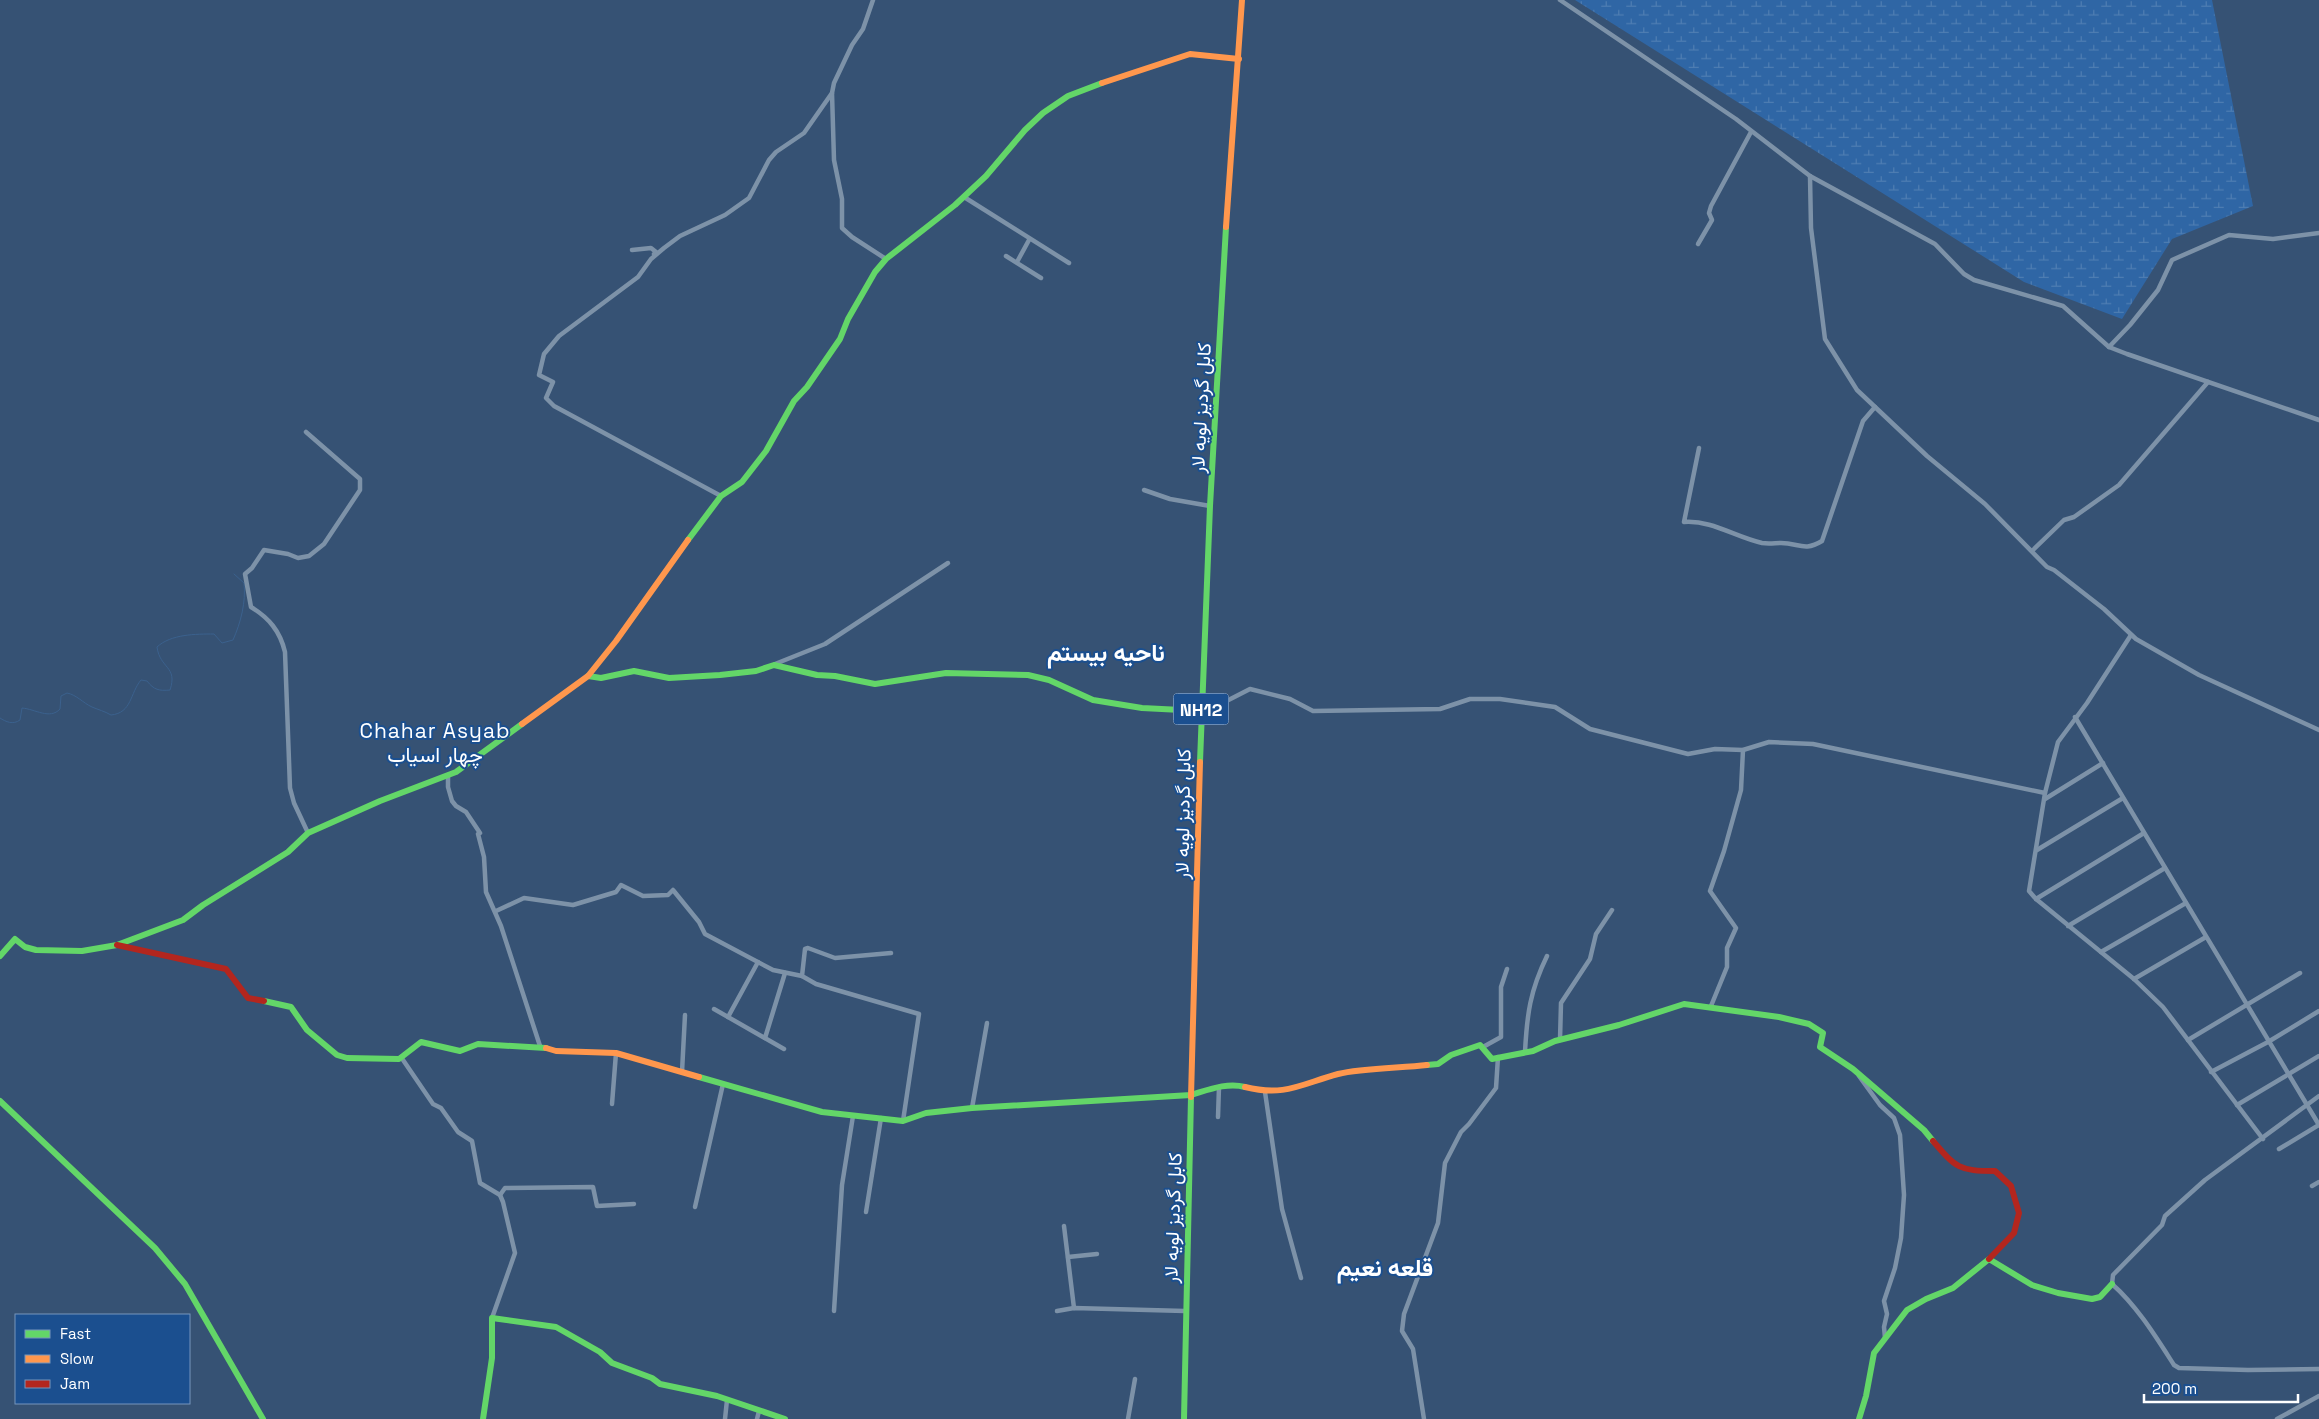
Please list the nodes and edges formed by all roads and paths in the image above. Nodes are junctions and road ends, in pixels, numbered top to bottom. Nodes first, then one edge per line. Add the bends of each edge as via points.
1 (873, 0) edge
2 (1242, 0) edge
3 (1560, 0) edge
4 (1239, 59) junction
5 (832, 93) junction
6 (1750, 132) junction
7 (1810, 176) junction
8 (964, 197) junction
9 (2319, 233) edge
10 (1029, 240) junction
11 (1698, 244) dead end
12 (632, 250) dead end
13 (1006, 256) dead end
14 (886, 258) junction
15 (651, 259) junction
16 (1018, 262) junction
17 (1069, 263) dead end
18 (1041, 278) dead end
19 (2109, 347) junction
20 (2208, 382) junction
21 (1875, 407) junction
22 (2319, 420) edge
23 (306, 432) dead end
24 (1699, 448) dead end
25 (1144, 490) dead end
26 (721, 496) junction
27 (1210, 506) junction
28 (2032, 551) junction
29 (948, 563) dead end
30 (2130, 635) junction
31 (774, 665) junction
32 (588, 676) junction
33 (1201, 711) junction
34 (2075, 717) junction
35 (2319, 730) edge
36 (1743, 750) junction
37 (2103, 764) junction
38 (448, 775) junction
39 (2046, 793) junction
40 (2123, 798) junction
41 (2045, 799) junction
42 (2144, 833) junction
43 (308, 834) junction
44 (2037, 850) junction
45 (2165, 868) junction
46 (2036, 899) junction
47 (2186, 902) junction
48 (1612, 910) dead end
49 (496, 911) junction
50 (2068, 926) junction
51 (2206, 937) junction
52 (117, 945) junction
53 (2101, 952) junction
54 (891, 953) dead end
55 (0, 956) edge
56 (1546, 956) dead end
57 (758, 962) junction
58 (1506, 969) dead end
59 (785, 973) junction
60 (2300, 973) dead end
61 (802, 976) junction
62 (2134, 979) junction
63 (2246, 1004) junction
64 (1711, 1006) junction
65 (714, 1008) dead end
66 (2319, 1010) edge
67 (685, 1015) dead end
68 (728, 1017) junction
69 (987, 1023) dead end
70 (765, 1038) junction
71 (1560, 1040) junction
72 (2188, 1040) junction
73 (2268, 1042) junction
74 (540, 1046) junction
75 (1483, 1046) junction
76 (784, 1049) dead end
77 (1525, 1052) junction
78 (616, 1053) junction
79 (2319, 1056) edge
80 (401, 1057) junction
81 (1498, 1057) junction
82 (1853, 1069) junction
83 (682, 1072) junction
84 (2211, 1072) junction
85 (2288, 1074) junction
86 (723, 1084) junction
87 (1219, 1087) junction
88 (1265, 1092) junction
89 (1191, 1095) junction
90 (2319, 1096) edge
91 (0, 1101) edge
92 (612, 1104) dead end
93 (2237, 1105) junction
94 (2306, 1106) junction
95 (972, 1108) junction
96 (853, 1116) junction
97 (1218, 1117) dead end
98 (881, 1118) junction
99 (903, 1121) junction
100 (2319, 1125) edge
101 (2262, 1139) junction
102 (2279, 1149) dead end
103 (2319, 1182) edge
104 (2312, 1186) dead end
105 (500, 1195) junction
106 (634, 1204) dead end
107 (694, 1207) dead end
108 (866, 1212) dead end
109 (1064, 1226) dead end
110 (1097, 1254) dead end
111 (1068, 1257) junction
112 (1989, 1259) junction
113 (1301, 1278) dead end
114 (2112, 1284) junction
115 (1074, 1308) junction
116 (834, 1311) dead end
117 (1057, 1311) dead end
118 (1185, 1312) junction
119 (492, 1318) junction
120 (1885, 1339) junction
121 (2319, 1369) edge
122 (1135, 1379) dead end
123 (2319, 1396) edge
124 (727, 1400) junction
125 (759, 1411) junction
126 (263, 1419) edge
127 (483, 1419) edge
128 (725, 1419) edge
129 (757, 1419) edge
130 (785, 1419) edge
131 (1128, 1419) edge
132 (1184, 1419) edge
133 (1424, 1419) edge
134 (1858, 1419) edge
135 (2277, 1419) edge

1 - 5 street
2 - 4 main road, کابل گردیز لویه لار / NH12
3 - 6 street
4 - 8 main road via 1190,54 1068,96 1042,113
4 - 27 main road, کابل گردیز لویه لار / NH12 via 1230,158
5 - 14 street via 834,160 842,199 842,228
5 - 15 street via 804,133 769,160 749,198 725,215 680,236
6 - 7 street
6 - 11 street via 1711,206 1712,220
7 - 19 street via 1934,244 1974,280 2063,306
7 - 21 street via 1811,228 1825,339 1857,390
8 - 10 street
8 - 14 main road
9 - 19 street via 2273,239 2229,235 2172,260 2158,290
10 - 16 street
10 - 17 street
12 - 15 street via 651,248 656,252
13 - 16 street
14 - 26 main road via 875,272 840,339 794,402 766,451 742,482
15 - 26 street via 638,277 559,336 544,354 539,375 554,382 546,398 554,406
16 - 18 street
19 - 20 street
20 - 22 street
20 - 28 street via 2119,486 2074,517 2064,520
21 - 24 street via 1863,421 1822,541 1812,547 1763,543 1710,524 1684,522
21 - 28 street via 1985,504
23 - 43 street via 360,479 360,490 324,544 309,556 298,558 264,550 245,574 251,607 265,615 272,624 282,637 286,652 290,788
25 - 27 street via 1170,499
26 - 32 main road
27 - 33 main road, کابل گردیز لویه لار / NH12
28 - 30 street via 2047,567 2104,609
29 - 31 street via 825,644
30 - 34 street
30 - 35 street via 2199,676
31 - 32 main road via 756,672 720,675 669,678 634,671 601,678
31 - 33 main road via 875,684 946,673 1028,675 1100,701 1142,708
32 - 38 main road
33 - 36 street via 1250,689 1290,699 1313,711 1440,709 1470,699 1500,699 1555,707 1590,729 1688,754 1715,749
33 - 89 main road, کابل گردیز لویه لار / NH12
34 - 37 street
34 - 39 street via 2058,742
36 - 39 street via 1769,742 1813,744
36 - 64 street via 1741,790 1710,891 1736,928 1728,948 1727,967
37 - 40 street
37 - 41 street
38 - 43 main road
38 - 49 street via 452,801 466,812 480,833 486,892
39 - 41 street
40 - 42 street
40 - 44 street
41 - 44 street
42 - 45 street
42 - 46 street
43 - 52 main road via 288,852 183,920
44 - 46 street via 2029,886
45 - 47 street
45 - 50 street
46 - 50 street
47 - 51 street
47 - 53 street
48 - 71 street via 1596,934 1590,959 1561,1003
49 - 57 street via 524,898 573,905 616,892 621,884 643,896 668,895 673,890 705,934
49 - 74 street
50 - 53 street
51 - 62 street
51 - 63 street
52 - 55 main road via 82,951 36,950 14,939
52 - 80 main road via 226,969 248,998 291,1007 307,1030 337,1055 366,1059
53 - 62 street
54 - 61 street via 835,958 808,948 805,949
56 - 77 street via 1534,983
57 - 59 street
57 - 68 street
58 - 75 street via 1501,988 1501,1037
59 - 61 street
59 - 70 street
60 - 63 street
61 - 99 street via 816,984 919,1014
62 - 72 street via 2163,1007
63 - 72 street
63 - 73 street
64 - 71 main road via 1684,1004
64 - 82 main road via 1809,1024 1822,1033 1820,1047
65 - 68 street
66 - 73 street
67 - 83 street
68 - 70 street
69 - 95 street
70 - 76 street
71 - 77 main road
72 - 84 street
73 - 84 street
73 - 85 street
74 - 78 main road via 556,1051
74 - 80 main road via 478,1044 460,1051 421,1042
75 - 81 main road via 1492,1059
75 - 88 main road via 1451,1055 1438,1064 1339,1074 1312,1084
77 - 81 main road
78 - 83 main road
78 - 92 street
79 - 85 street
80 - 105 street via 433,1104 441,1108 458,1132 472,1141 480,1183
81 - 133 street via 1496,1088 1460,1132 1445,1163 1438,1223 1404,1314 1402,1331 1413,1349
82 - 112 main road via 1924,1130 1952,1163 1969,1171 1995,1171 2011,1186 2018,1220 2014,1232
82 - 120 street via 1894,1118 1900,1135 1904,1195 1901,1238 1884,1301 1887,1314
83 - 86 main road
84 - 93 street
85 - 93 street
85 - 94 street
86 - 96 main road via 822,1112
86 - 107 street
87 - 88 main road via 1237,1085
87 - 89 main road
87 - 97 street
88 - 113 street via 1282,1209
89 - 95 main road
89 - 118 main road, کابل گردیز لویه لار / NH12
90 - 94 street
91 - 126 main road via 155,1248 186,1284
93 - 101 street
94 - 100 street
94 - 101 street
95 - 99 main road via 926,1113
96 - 98 main road
96 - 116 street via 842,1185
98 - 99 main road
98 - 108 street
100 - 102 street
101 - 114 street via 2205,1180 2165,1216 2162,1225 2113,1275
103 - 104 street
105 - 106 street via 505,1188 593,1187 596,1206
105 - 119 street via 515,1253
109 - 111 street
110 - 111 street
111 - 115 street
112 - 114 main road via 2032,1285 2058,1293 2092,1299 2100,1297
112 - 120 main road via 1953,1288 1907,1310
114 - 121 street via 2179,1368
115 - 117 street
115 - 118 street
118 - 132 main road, کابل گردیز لویه لار / NH12
119 - 124 main road via 556,1327 600,1352 612,1363 660,1384
119 - 127 main road via 492,1358
120 - 134 main road via 1874,1353
122 - 131 street
123 - 135 street
124 - 125 main road
124 - 128 street
125 - 129 street
125 - 130 main road

